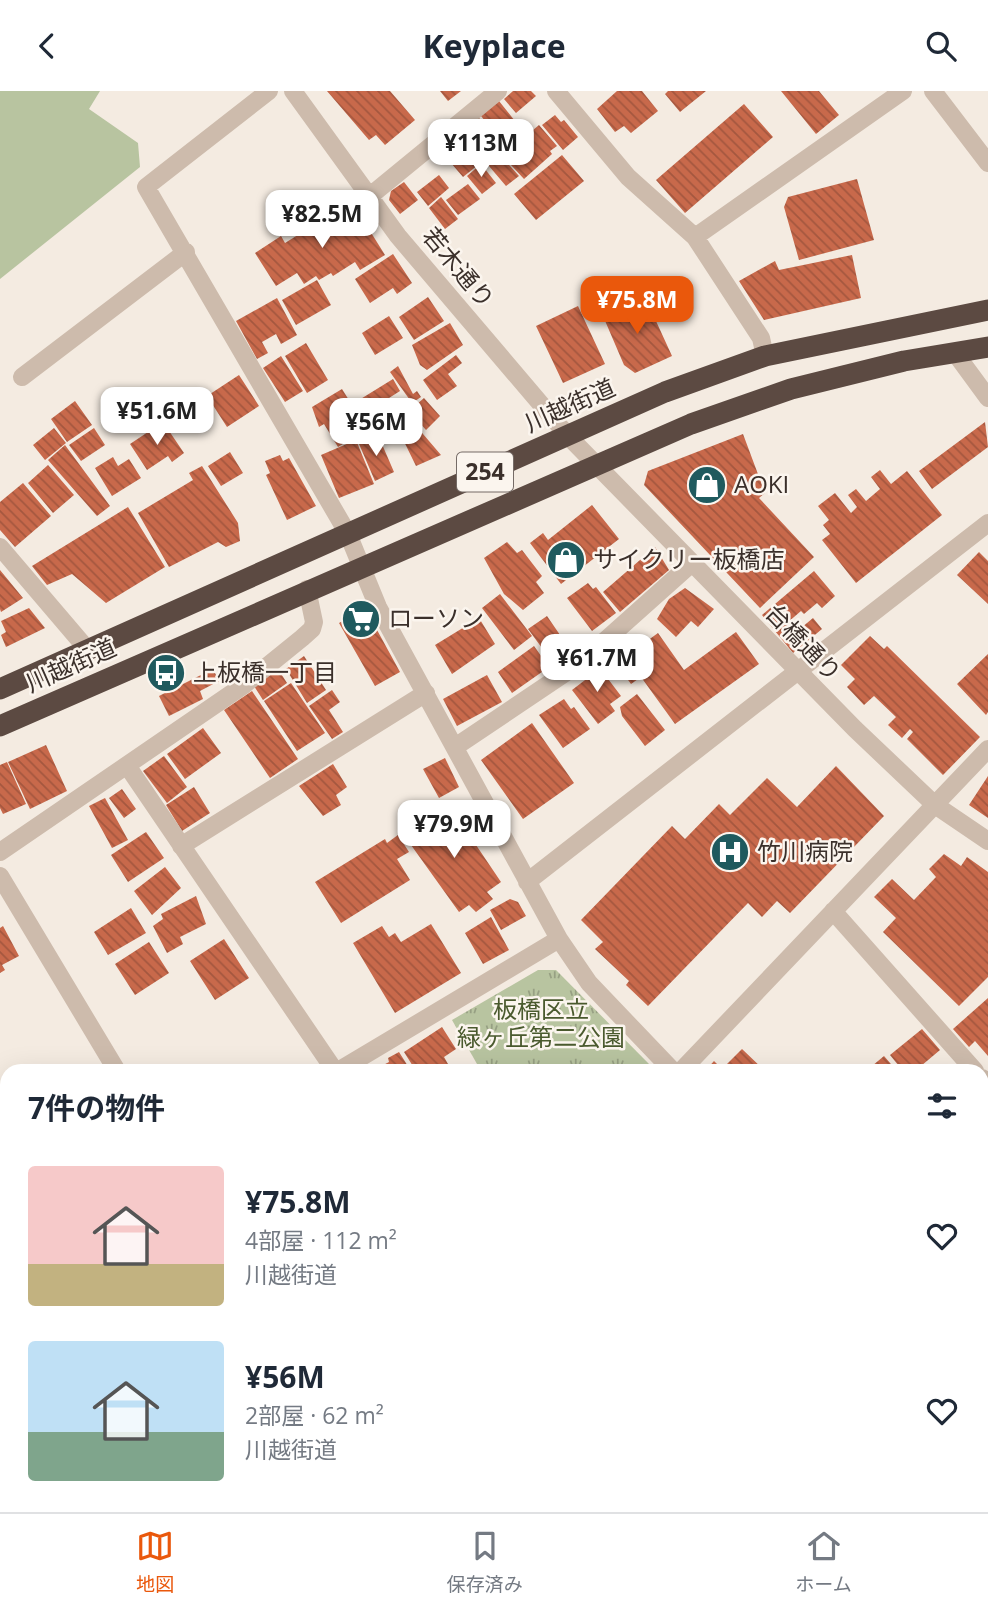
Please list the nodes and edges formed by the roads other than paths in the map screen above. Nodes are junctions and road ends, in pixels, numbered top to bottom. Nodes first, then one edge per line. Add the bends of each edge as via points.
1 (269, 91) edge
2 (293, 91) edge
3 (498, 91) edge
4 (556, 91) edge
5 (903, 91) edge
6 (933, 91) edge
7 (988, 163) edge
8 (370, 196) junction
9 (695, 237) junction
10 (186, 252) junction
11 (988, 310) edge
12 (988, 347) edge
13 (955, 353) junction
14 (765, 356) junction
15 (22, 377) dead end
16 (988, 398) edge
17 (568, 436) junction
18 (596, 464) junction
19 (988, 523) edge
20 (348, 534) junction
21 (0, 547) edge
22 (692, 563) junction
23 (361, 566) junction
24 (307, 589) junction
25 (87, 649) junction
26 (795, 671) junction
27 (0, 689) edge
28 (426, 693) junction
29 (0, 726) edge
30 (455, 747) junction
31 (988, 749) edge
32 (128, 767) junction
33 (935, 804) junction
34 (988, 841) edge
35 (181, 846) junction
36 (0, 852) edge
37 (0, 876) edge
38 (527, 881) junction
39 (833, 911) junction
40 (559, 939) junction
41 (113, 1064) edge
42 (332, 1064) edge
43 (349, 1064) edge
44 (666, 1064) edge
45 (688, 1064) edge
46 (969, 1064) edge

1 - 10 street via 146,187
2 - 8 street, 若木通り
3 - 8 street
4 - 9 street via 628,177
5 - 9 street
6 - 7 street
8 - 17 street, 若木通り via 398,236
9 - 14 street via 761,338
10 - 15 street
10 - 20 street
11 - 14 highway, 川越街道 / 254
12 - 13 highway, 川越街道 / 254
13 - 16 street
13 - 18 highway, 川越街道 / 254 via 790,389
14 - 17 highway, 川越街道 / 254 via 665,392
17 - 18 street, 若木通り
17 - 20 highway, 川越街道 / 254
18 - 22 street, 台橋通り
18 - 23 highway, 川越街道 / 254
19 - 26 street
20 - 23 street
20 - 25 highway, 川越街道 / 254
21 - 25 street
22 - 26 street, 台橋通り
22 - 30 street via 580,663
23 - 24 highway, 川越街道 / 254
23 - 28 street via 378,607
24 - 29 highway, 川越街道 / 254
24 - 32 street via 312,629 244,685
25 - 27 highway, 川越街道 / 254
26 - 33 street, 台橋通り
26 - 38 street
28 - 30 street
28 - 35 street
30 - 38 street
31 - 33 street
32 - 35 street
32 - 36 street
33 - 34 street, 台橋通り
33 - 39 street
35 - 42 street
37 - 41 street
38 - 40 street
39 - 45 street
39 - 46 street
40 - 43 street
40 - 44 street via 589,983

